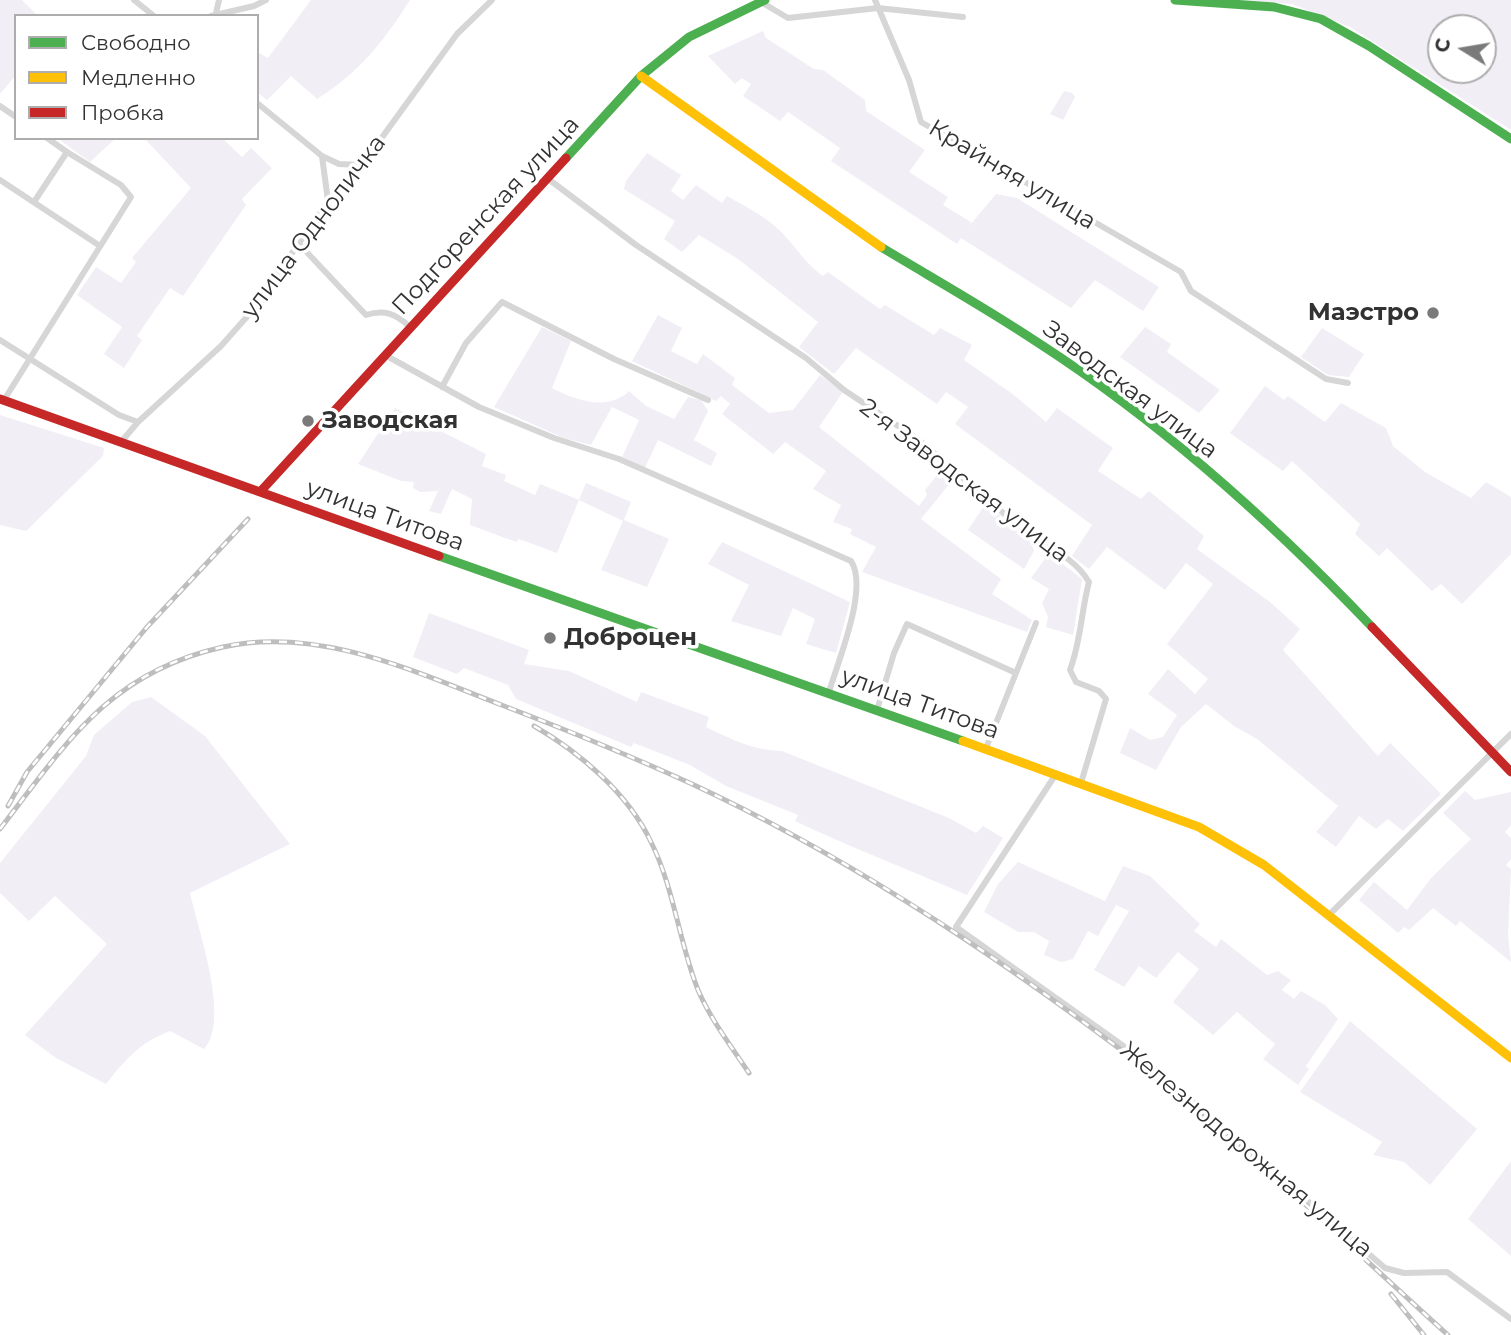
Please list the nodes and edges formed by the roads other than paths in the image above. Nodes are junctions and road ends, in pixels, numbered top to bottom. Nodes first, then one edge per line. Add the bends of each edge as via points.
1 (134, 0) edge
2 (219, 0) edge
3 (266, 0) edge
4 (492, 0) edge
5 (762, 0) edge
6 (875, 0) edge
7 (1175, 0) edge
8 (878, 8) junction
9 (152, 14) edge
10 (213, 14) edge
11 (963, 17) dead end
12 (641, 76) junction
13 (259, 105) edge
14 (1511, 139) edge
15 (50, 140) edge
16 (66, 152) junction
17 (322, 156) junction
18 (362, 165) junction
19 (547, 178) junction
20 (0, 180) edge
21 (328, 201) junction
22 (34, 202) junction
23 (300, 245) junction
24 (100, 246) junction
25 (410, 327) junction
26 (0, 340) edge
27 (385, 355) junction
28 (29, 358) junction
29 (1348, 383) dead end
30 (442, 387) junction
31 (2, 400) edge
32 (708, 400) dead end
33 (138, 422) junction
34 (121, 442) junction
35 (260, 492) junction
36 (1036, 624) dead end
37 (1016, 673) junction
38 (829, 692) junction
39 (877, 710) junction
40 (1511, 734) edge
41 (986, 748) junction
42 (1493, 754) junction
43 (1511, 772) edge
44 (1056, 774) junction
45 (1081, 783) junction
46 (1329, 915) junction
47 (1511, 1058) edge
48 (1511, 1319) edge

1 - 9 street
2 - 10 street
3 - 10 street
4 - 18 street, улица Одноличка via 457,34
5 - 8 street via 788,18
5 - 12 street, Подгоренская улица via 689,37
6 - 8 street, Крайняя улица
7 - 14 street via 1274,7 1321,19
8 - 11 street
8 - 29 street, Крайняя улица via 909,79 921,122 1180,271 1191,291 1326,379
12 - 19 street, Подгоренская улица
12 - 42 street, Заводская улица via 859,234 1041,344 1139,416 1311,564
13 - 17 street
15 - 16 street
16 - 22 street
16 - 24 street via 121,185 131,197
17 - 18 street via 339,164
17 - 21 street
18 - 21 street, улица Одноличка
19 - 25 street, Подгоренская улица
19 - 45 street, 2-я Заводская улица via 636,245 919,439 1039,544 1082,571 1089,582 1080,644 1070,670 1076,682 1100,691 1106,699
20 - 22 street
21 - 23 street, улица Одноличка
22 - 24 street
23 - 25 street via 366,315 397,314
23 - 33 street, улица Одноличка via 221,346
24 - 28 street
25 - 27 street, Подгоренская улица
26 - 28 street
27 - 30 street
27 - 35 street, Подгоренская улица
28 - 31 street
28 - 33 street
30 - 32 street via 466,343 502,302
30 - 38 street via 479,407 619,459 851,561 857,570 856,594
31 - 34 street, улица Титова
33 - 34 street, улица Одноличка
34 - 35 street, улица Титова
35 - 38 street, улица Титова
36 - 37 street
37 - 39 street via 907,624
37 - 41 street
38 - 39 street, улица Титова
39 - 41 street, улица Титова
40 - 42 street
41 - 44 street, улица Титова
42 - 43 street, Заводская улица
42 - 46 street
44 - 45 street, улица Титова
44 - 48 street, Железнодорожная улица via 956,927 1153,1067 1385,1268 1404,1273 1447,1272
45 - 46 street, улица Титова via 1210,833 1264,865
46 - 47 street, улица Титова

